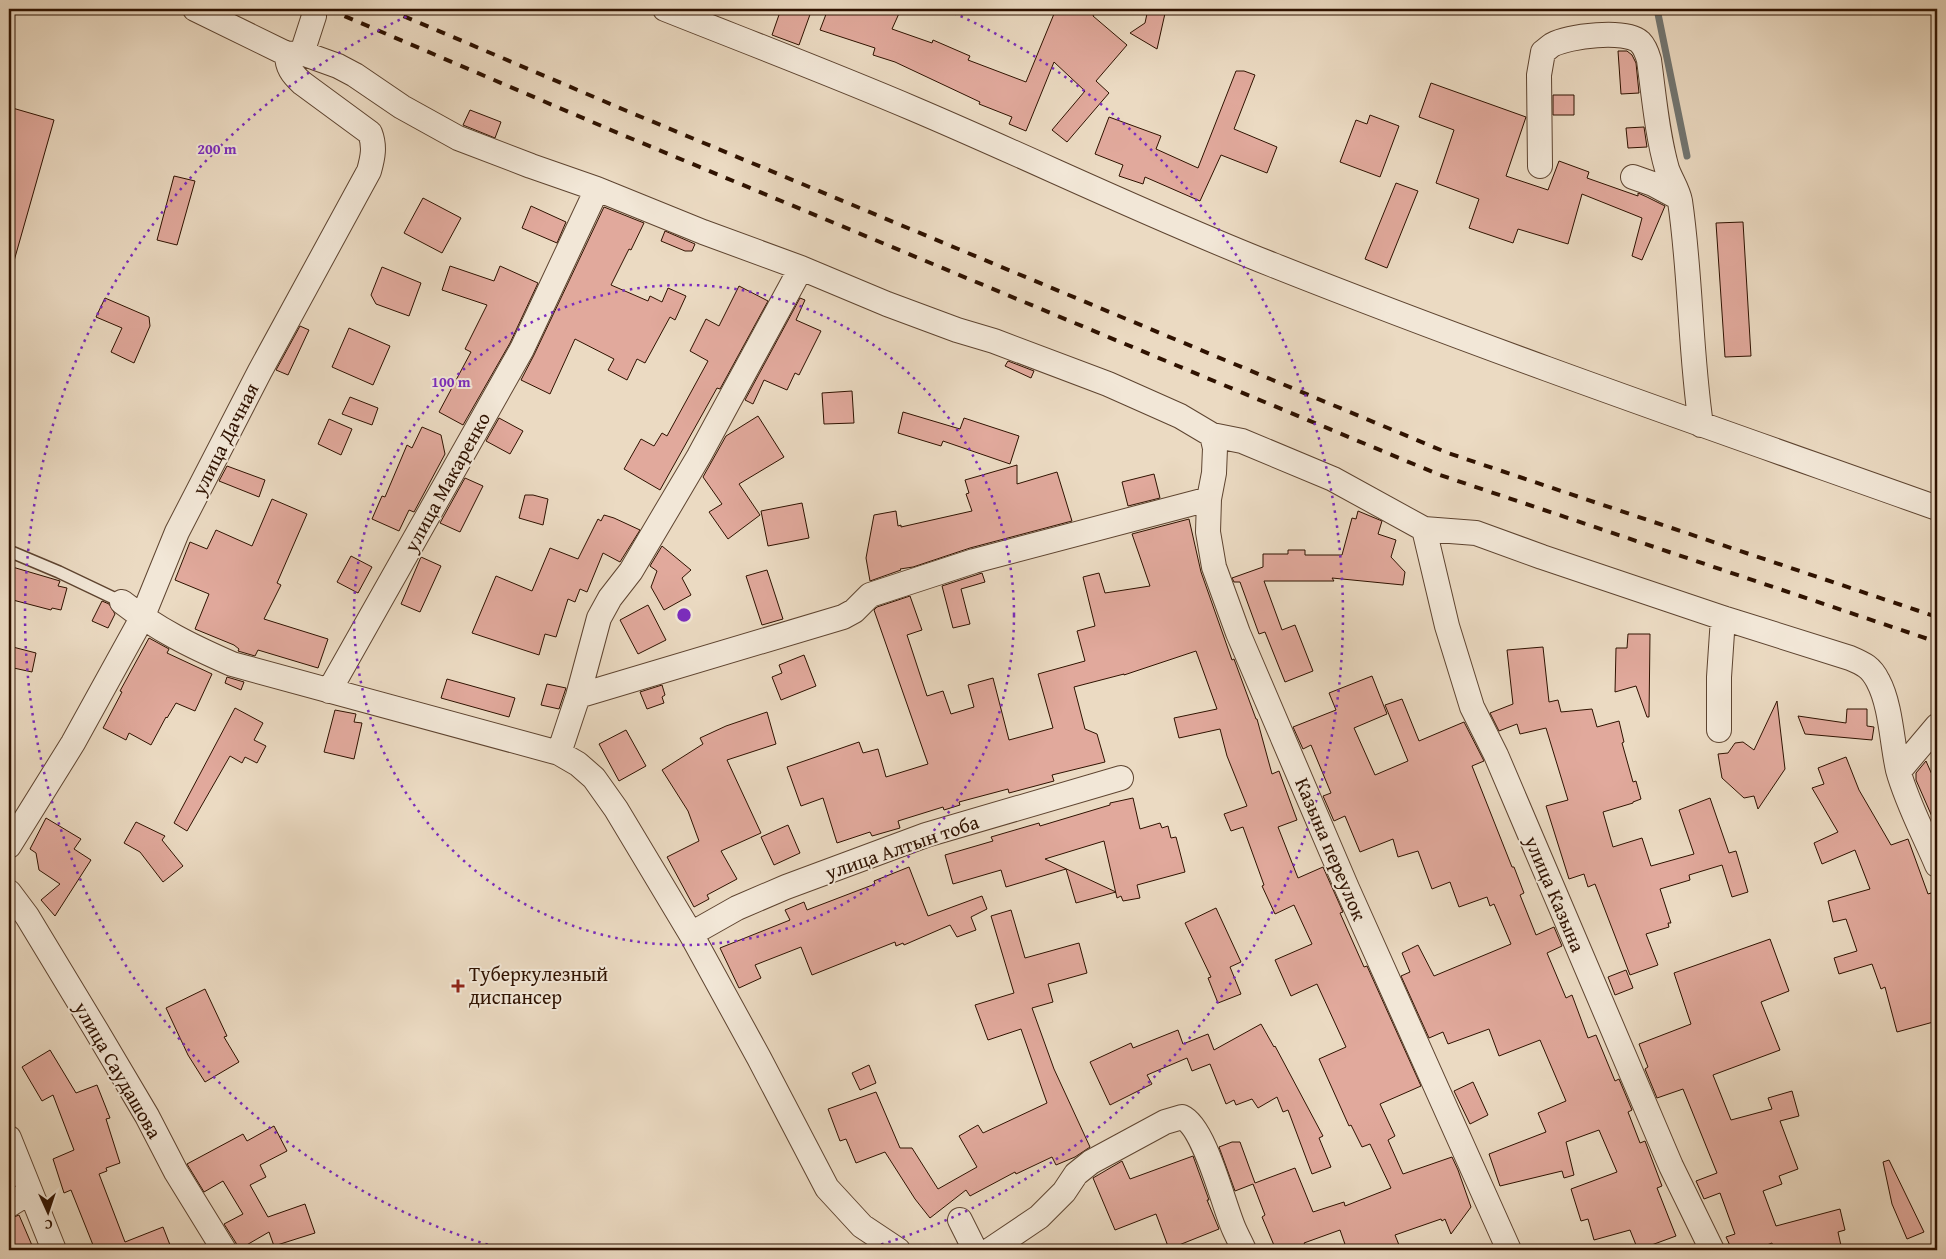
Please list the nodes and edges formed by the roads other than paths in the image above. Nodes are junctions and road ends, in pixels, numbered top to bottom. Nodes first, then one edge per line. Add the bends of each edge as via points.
1 (195, 9) edge
2 (665, 9) edge
3 (314, 16) dead end
4 (294, 53) junction
5 (1540, 166) dead end
6 (1633, 177) dead end
7 (597, 189) junction
8 (1680, 198) junction
9 (801, 268) junction
10 (1701, 425) junction
11 (1212, 435) junction
12 (1209, 499) junction
13 (1937, 508) edge
14 (1424, 529) junction
15 (9, 551) edge
16 (122, 602) joint
17 (142, 618) junction
18 (1723, 618) junction
19 (330, 690) junction
20 (578, 696) junction
21 (1937, 726) edge
22 (1719, 730) dead end
23 (559, 753) junction
24 (1899, 771) junction
25 (1121, 778) dead end
26 (9, 846) edge
27 (1937, 865) edge
28 (9, 892) edge
29 (691, 934) junction
30 (9, 1138) edge
31 (30, 1192) junction
32 (9, 1205) edge
33 (960, 1220) dead end
34 (54, 1250) edge
35 (224, 1250) edge
36 (898, 1250) edge
37 (975, 1250) edge
38 (990, 1250) edge
39 (1244, 1250) edge
40 (1509, 1250) edge
41 (1712, 1250) edge

1 - 4 street
2 - 10 street via 914,108 1269,264
3 - 4 street
4 - 7 street via 321,58 355,75 402,107 458,138
4 - 17 street, улица Дачная via 287,64 293,74 370,133 372,162 177,532
5 - 8 street via 1539,75 1543,52 1553,45 1597,34 1627,36 1646,50 1663,152
6 - 8 street
7 - 9 street
7 - 19 street, улица Макаренко via 522,349
8 - 10 street
9 - 11 street via 922,317 1108,384 1180,416
9 - 20 street via 699,456 631,571 599,618
10 - 13 street
11 - 12 street, Казына переулок via 1214,473
11 - 14 street via 1242,441 1333,479
12 - 20 street via 974,561 870,596 843,617
12 - 40 street, Казына переулок via 1208,532 1214,568 1238,633 1347,888
14 - 18 street via 1476,533
14 - 41 street, улица Казына via 1447,626 1472,707 1496,755 1671,1166
15 - 16 lane
16 - 17 street
17 - 19 street via 184,643 232,664
17 - 26 street, улица Дачная via 73,742
18 - 22 street
18 - 24 street via 1868,666 1879,682
19 - 23 street
20 - 23 street
21 - 24 street
23 - 29 street via 594,778
24 - 27 street via 1908,800
25 - 29 street, улица Алтын тоба via 926,835 737,908
28 - 35 street, улица Саудашова via 27,916 148,1116 176,1172
29 - 36 street via 827,1188 862,1226
30 - 31 street
31 - 32 street
31 - 34 street
33 - 37 street
38 - 39 street via 1039,1217 1064,1192 1076,1174 1091,1162 1164,1122 1182,1117 1187,1119 1201,1142

